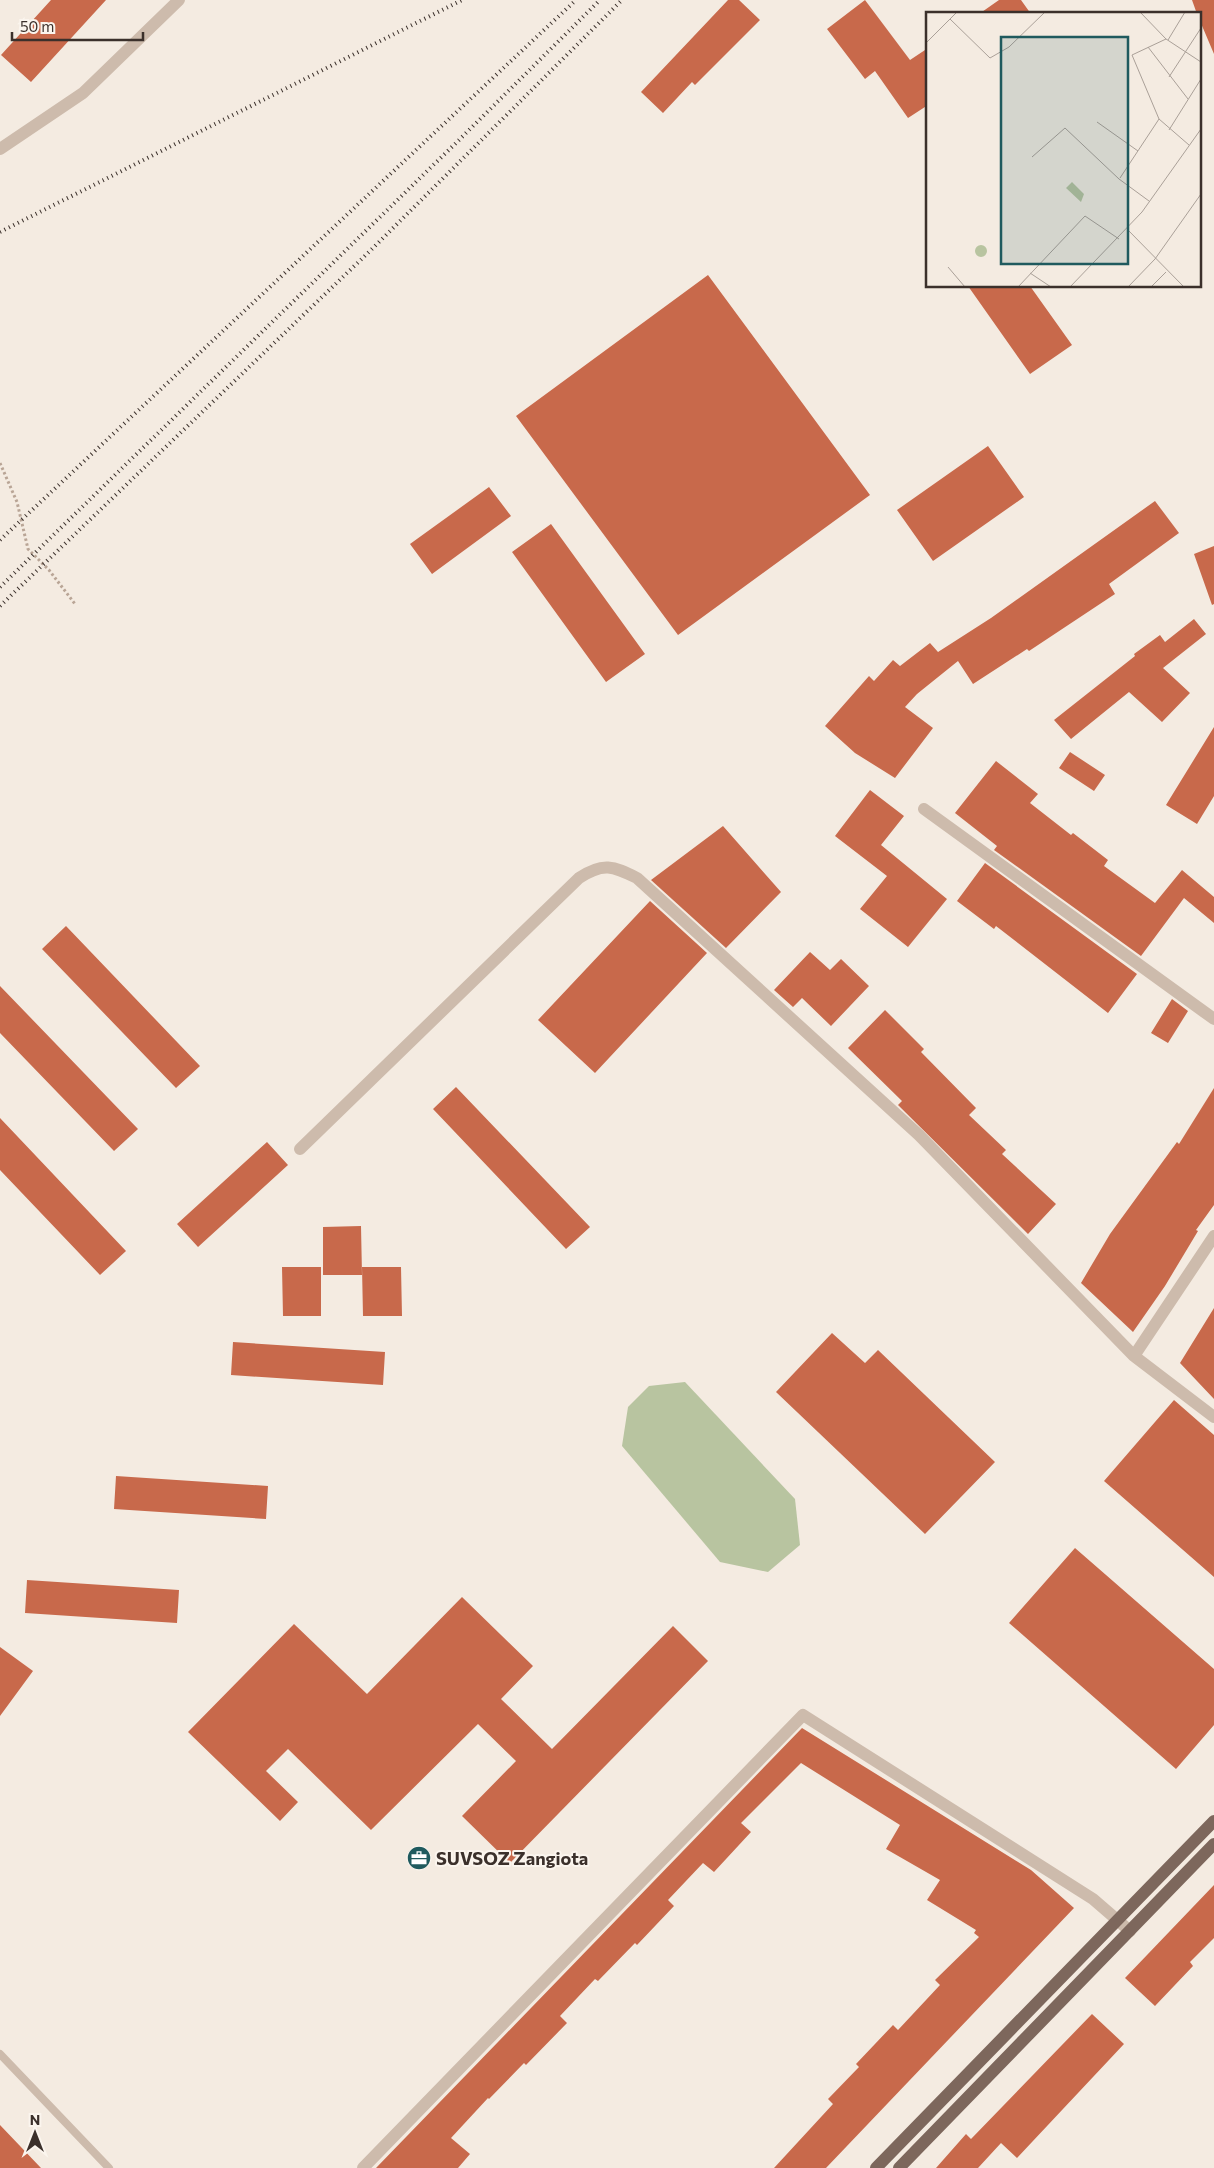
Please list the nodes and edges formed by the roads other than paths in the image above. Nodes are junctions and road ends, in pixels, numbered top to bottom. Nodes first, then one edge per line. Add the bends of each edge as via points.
1 (179, 0) edge
2 (0, 150) edge
3 (924, 809) dead end
4 (1214, 1019) edge
5 (300, 1149) dead end
6 (1214, 1236) edge
7 (1134, 1356) junction
8 (1214, 1417) edge
9 (1214, 1821) edge
10 (1214, 1844) edge
11 (1118, 1920) junction
12 (1130, 1931) junction
13 (0, 2054) edge
14 (109, 2168) edge
15 (363, 2168) edge
16 (876, 2168) edge
17 (899, 2168) edge

1 - 2 street via 83,93
3 - 4 street
5 - 7 street via 579,878 594,868 615,867 637,878 919,1135
6 - 7 street
7 - 8 street
9 - 11 main road
10 - 12 main road
11 - 12 street
11 - 15 street via 1093,1899 803,1714
11 - 16 main road
12 - 17 main road
13 - 14 lane

